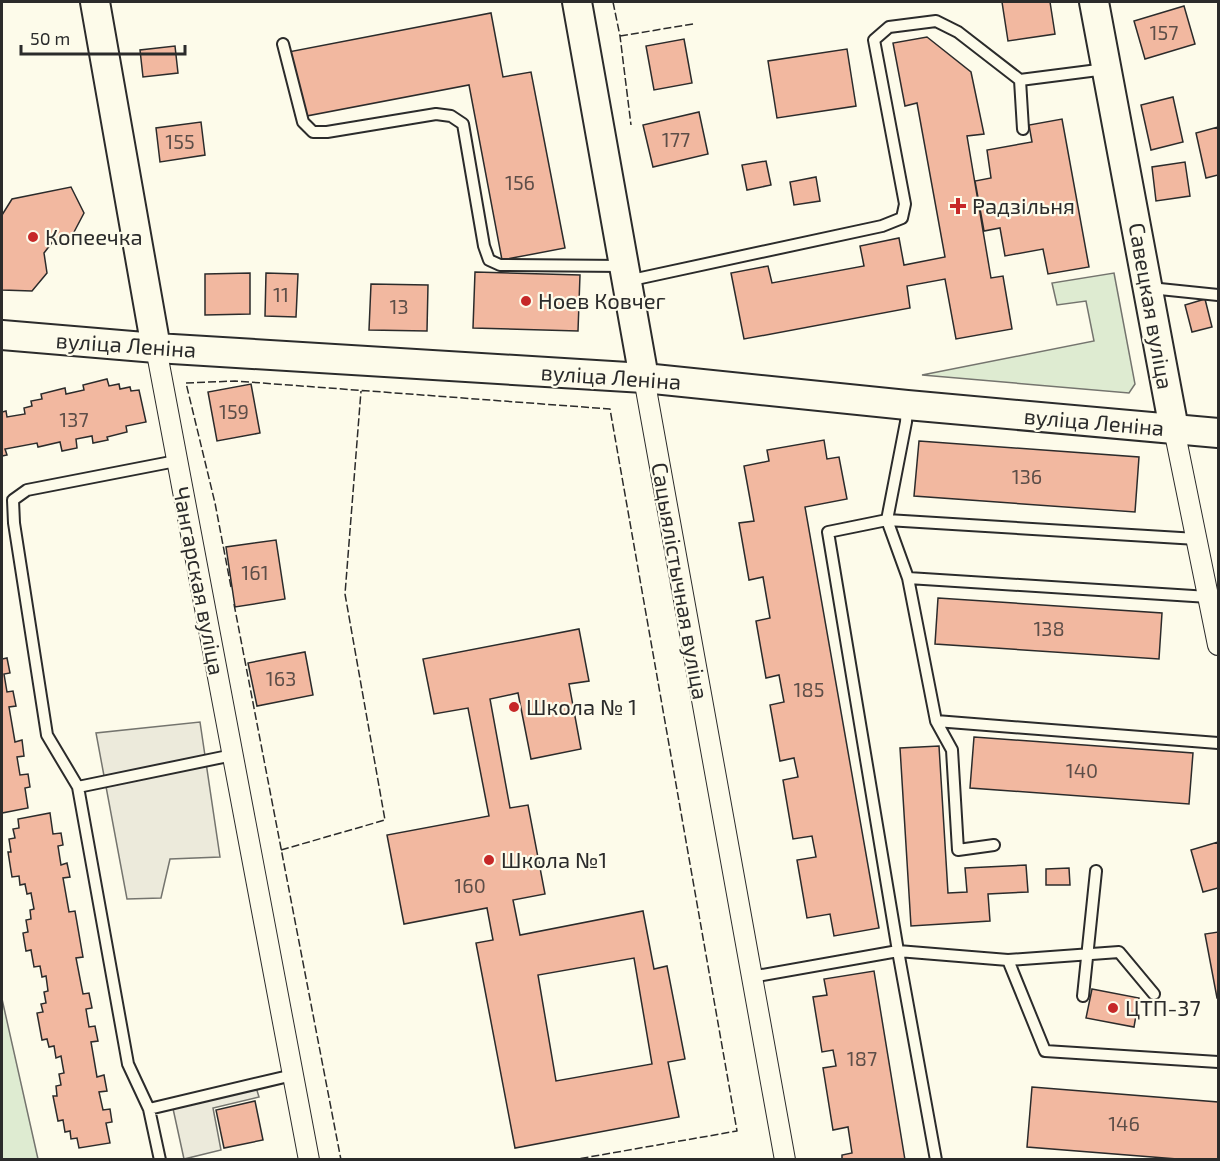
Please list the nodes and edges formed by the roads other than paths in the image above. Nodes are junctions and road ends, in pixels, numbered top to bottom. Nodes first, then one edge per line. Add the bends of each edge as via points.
1 (95, 2) edge
2 (577, 2) edge
3 (1094, 2) edge
4 (283, 44) dead end
5 (1107, 69) junction
6 (1020, 80) junction
7 (1023, 129) dead end
8 (625, 273) junction
9 (1148, 288) junction
10 (1218, 295) edge
11 (2, 335) edge
12 (156, 348) junction
13 (644, 378) junction
14 (907, 405) junction
15 (1174, 429) junction
16 (1218, 433) edge
17 (176, 461) junction
18 (887, 520) junction
19 (1197, 539) junction
20 (908, 578) junction
21 (1209, 597) junction
22 (1218, 645) edge
23 (936, 721) junction
24 (1218, 743) edge
25 (233, 755) junction
26 (78, 787) junction
27 (994, 845) dead end
28 (1096, 871) dead end
29 (898, 951) junction
30 (1088, 954) junction
31 (1008, 960) junction
32 (752, 977) junction
33 (1154, 994) dead end
34 (1083, 996) dead end
35 (1218, 1062) edge
36 (293, 1075) junction
37 (149, 1109) junction
38 (160, 1160) edge
39 (309, 1160) edge
40 (785, 1160) edge
41 (936, 1160) edge

1 - 12 main road, Чангарская вуліца
2 - 8 main road, Сацыялістычная вуліца
3 - 5 main road, Савецкая вуліца
4 - 8 lane via 303,122 313,132 436,114 451,116 463,124 489,260 500,265
5 - 6 lane
5 - 9 main road, Савецкая вуліца
6 - 7 lane
6 - 8 lane via 958,32 936,21 889,27 874,40 905,204 902,218 882,226
8 - 13 main road, Сацыялістычная вуліца
9 - 10 lane
9 - 15 main road, Савецкая вуліца
11 - 12 main road, вуліца Леніна
12 - 13 main road, вуліца Леніна
12 - 17 street, Чангарская вуліца
13 - 14 main road, вуліца Леніна
13 - 32 street, Сацыялістычная вуліца
14 - 15 main road, вуліца Леніна
14 - 18 lane
15 - 16 main road, вуліца Леніна
15 - 19 street, Савецкая вуліца
17 - 25 street, Чангарская вуліца
17 - 26 lane via 27,490 13,500 47,735
18 - 19 lane
18 - 20 lane
18 - 29 lane via 828,532
19 - 21 street, Савецкая вуліца
20 - 21 lane
20 - 23 lane
21 - 22 street, Савецкая вуліца
23 - 24 lane
23 - 27 lane via 952,750 958,850
25 - 26 lane
25 - 36 street, Чангарская вуліца
26 - 37 lane via 128,1064
28 - 30 lane
29 - 31 lane
29 - 32 lane
29 - 41 lane
30 - 31 lane
30 - 33 lane via 1119,952
30 - 34 lane
31 - 35 lane via 1045,1051
32 - 40 street, Сацыялістычная вуліца
36 - 37 lane
36 - 39 street, Чангарская вуліца
37 - 38 lane

